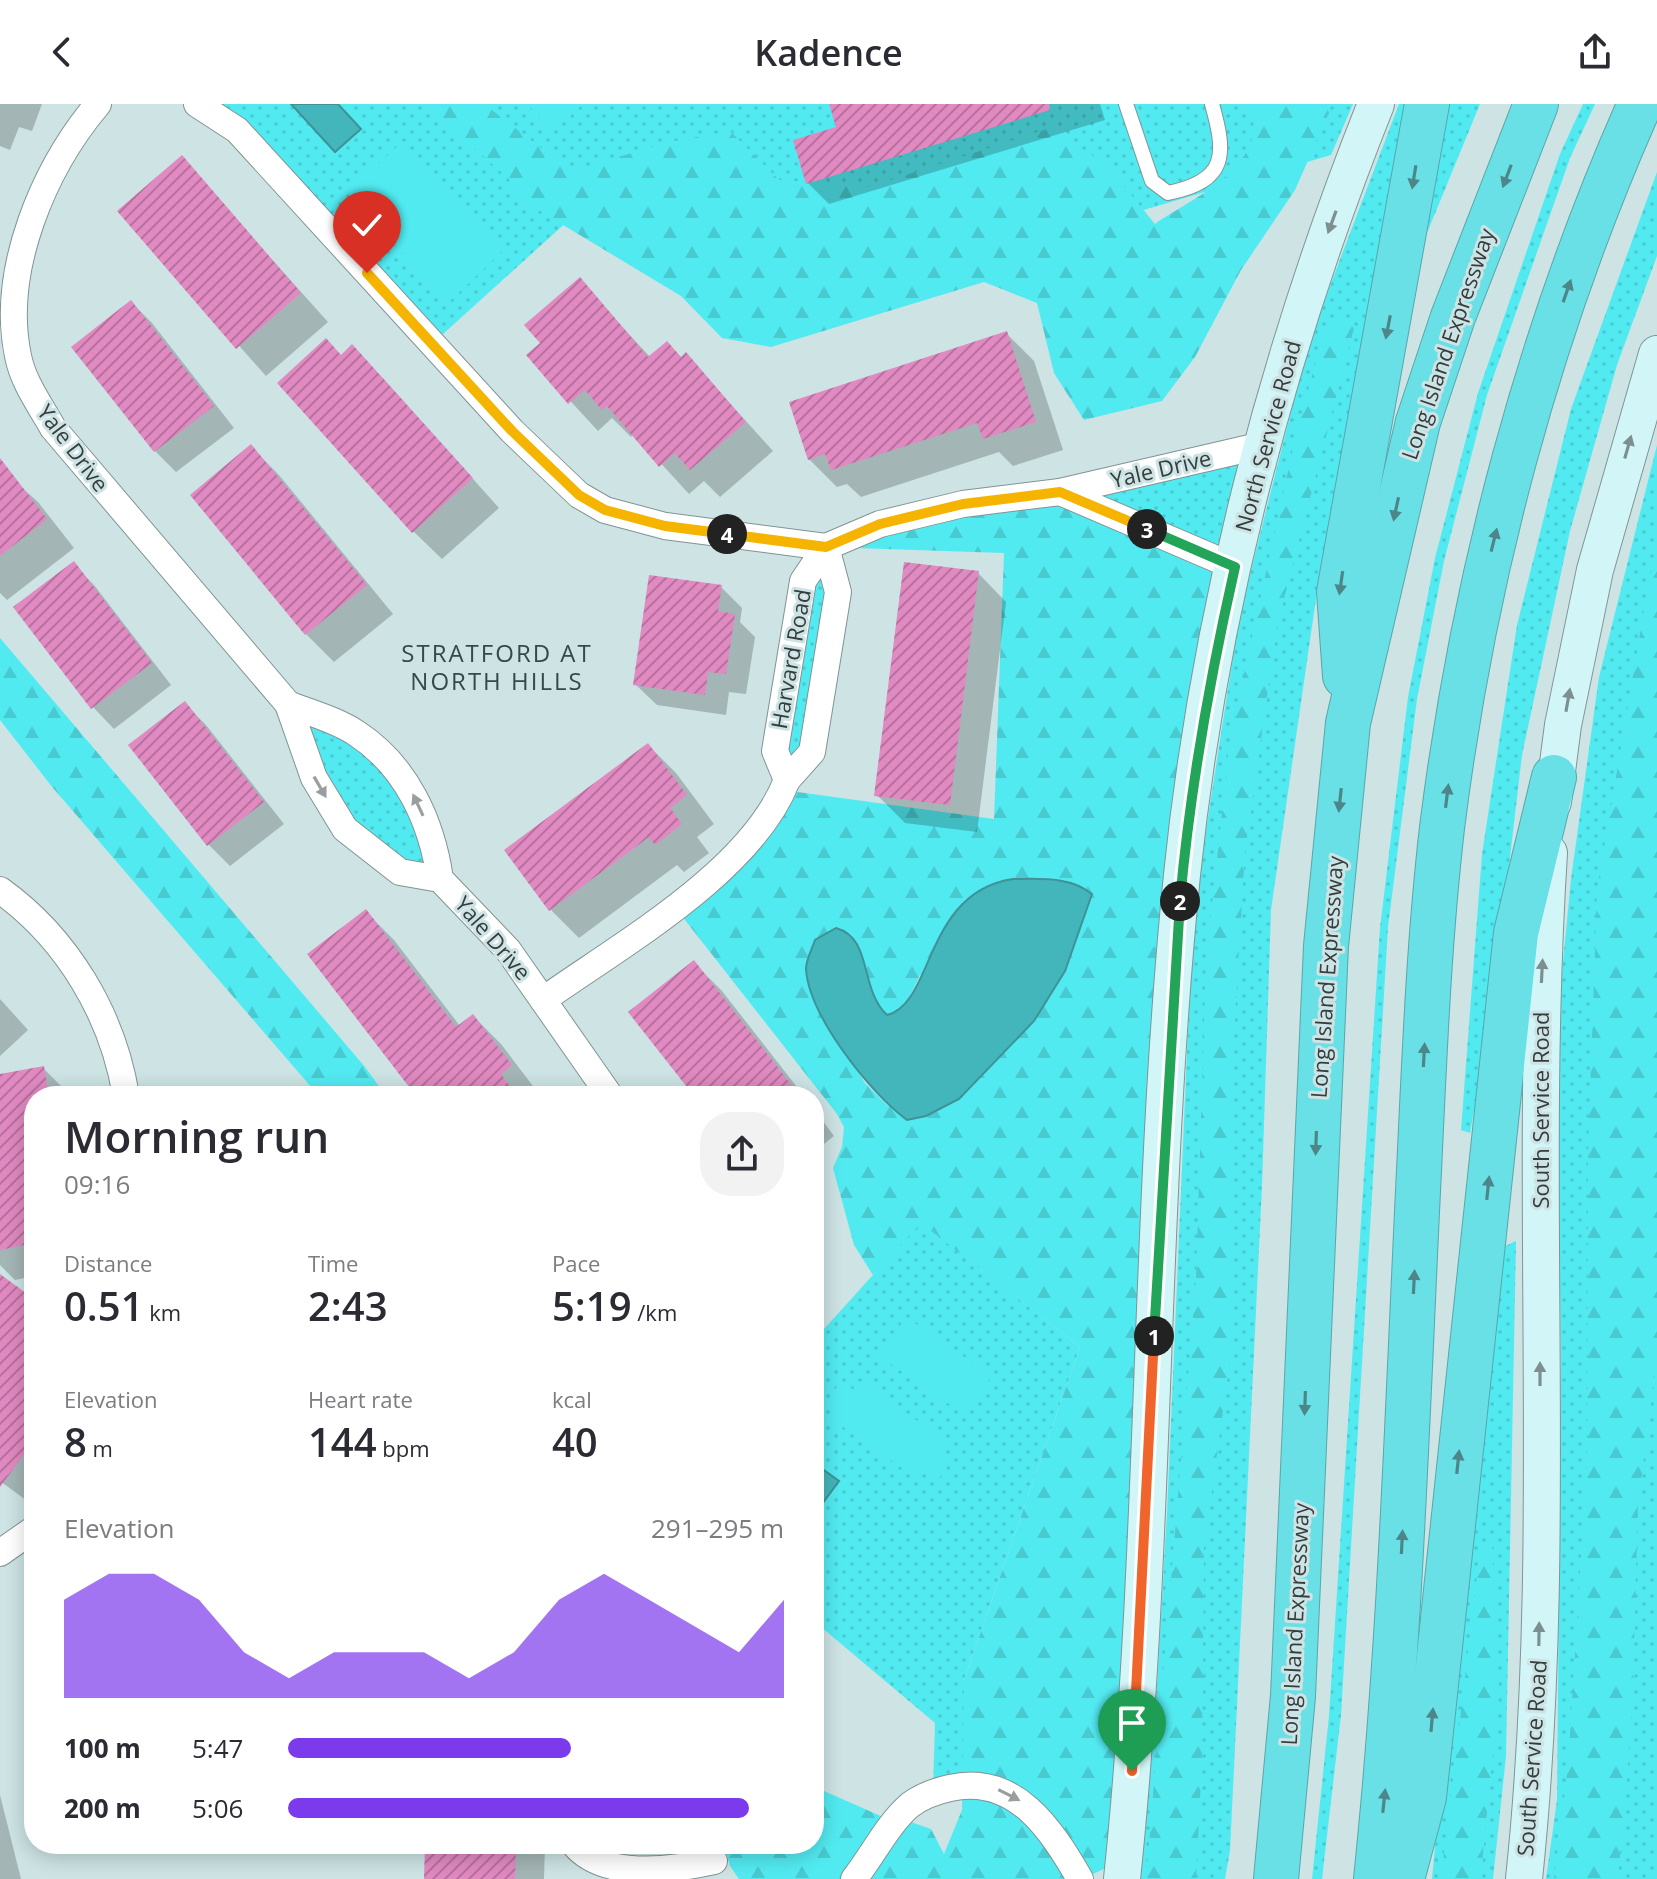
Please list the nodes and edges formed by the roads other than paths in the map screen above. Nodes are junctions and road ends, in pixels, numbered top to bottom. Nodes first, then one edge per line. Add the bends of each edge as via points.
1 (98, 104) edge
2 (197, 104) edge
3 (1126, 104) edge
4 (1212, 104) edge
5 (1376, 104) edge
6 (1427, 104) edge
7 (1536, 104) edge
8 (1640, 104) edge
9 (1657, 354) edge
10 (1263, 445) junction
11 (1060, 492) junction
12 (826, 547) junction
13 (1235, 567) junction
14 (288, 704) junction
15 (1348, 723) junction
16 (1554, 777) junction
17 (787, 780) junction
18 (440, 879) junction
19 (0, 890) edge
20 (543, 1000) junction
21 (124, 1086) edge
22 (603, 1086) edge
23 (24, 1536) edge
24 (0, 1553) edge
25 (582, 1854) edge
26 (714, 1861) edge
27 (854, 1879) edge
28 (1080, 1879) edge
29 (1122, 1879) edge
30 (1276, 1879) edge
31 (1376, 1879) edge
32 (1402, 1879) edge
33 (1524, 1879) edge

1 - 14 street, Yale Drive via 58,156 36,207 21,258 14,314 18,356 53,428
2 - 12 street via 237,130 512,431 579,495 605,510 665,526
3 - 4 lane via 1152,181 1168,193 1190,189 1213,173 1224,146
5 -> 10 main road, North Service Road via 1323,249
6 -> 15 highway via 1339,592
7 -> 15 highway, Long Island Expressway via 1418,422
31 -> 8 highway via 1396,1649 1431,952 1456,727 1486,571 1520,441 1576,266
16 -> 9 main road, South Service Road via 1595,570
10 - 11 street, Yale Drive
10 - 13 main road, North Service Road
11 - 12 street, Yale Drive via 949,507 880,524
11 - 13 street, Yale Drive
12 - 17 street, Harvard Road via 803,581 795,627 775,751
12 - 17 street, Harvard Road via 838,592 812,752
13 - 29 main road, North Service Road via 1197,765 1173,975 1138,1684
18 -> 14 street, Yale Drive via 434,841 406,781 357,733
14 -> 18 street, Yale Drive via 314,778 345,829 400,872
15 -> 30 highway, Long Island Expressway via 1326,946 1293,1696
32 -> 16 highway via 1424,1797 1516,933
33 -> 16 main road, South Service Road via 1537,1726 1540,1027
17 - 20 street, Harvard Road via 745,847 714,877
18 - 20 street, Yale Drive via 508,950
19 - 21 street via 48,931 94,995
20 - 22 street, Yale Drive
23 - 24 street
25 - 26 street via 617,1876
27 -> 28 street via 910,1805 933,1791 965,1784 994,1787 1023,1802 1047,1827

